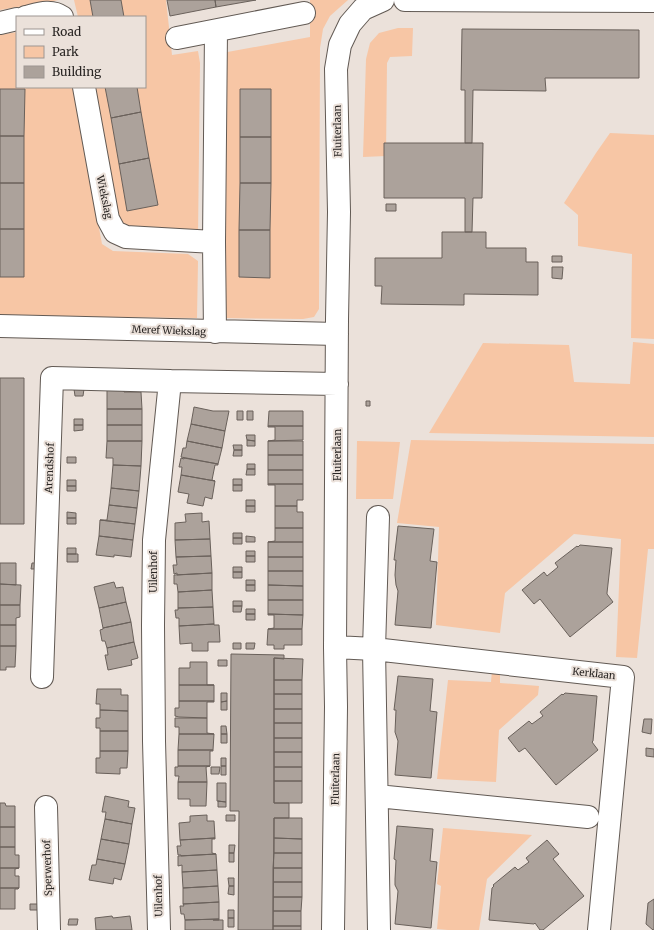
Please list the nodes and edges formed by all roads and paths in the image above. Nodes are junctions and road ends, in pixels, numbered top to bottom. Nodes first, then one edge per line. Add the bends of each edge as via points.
1 (383, 0) edge
2 (405, 0) edge
3 (654, 1) edge
4 (304, 13) dead end
5 (30, 16) edge
6 (61, 16) edge
7 (16, 19) edge
8 (0, 23) edge
9 (216, 31) junction
10 (177, 38) dead end
11 (84, 88) edge
12 (214, 242) junction
13 (0, 326) edge
14 (215, 332) junction
15 (337, 334) junction
16 (170, 381) junction
17 (337, 384) junction
18 (378, 518) dead end
19 (335, 647) junction
20 (374, 649) junction
21 (42, 677) dead end
22 (376, 796) junction
23 (46, 807) dead end
24 (588, 817) dead end
25 (49, 930) edge
26 (159, 930) edge
27 (333, 930) edge
28 (379, 930) edge
29 (599, 930) edge

1 - 15 street, Fluiterlaan via 363,9 350,24 340,45 336,69 339,212
2 - 3 street
4 - 9 street
5 - 6 street via 47,12
7 - 8 street
9 - 10 street
9 - 12 street
11 - 12 street, Wiekslag via 108,219 116,232 126,237
12 - 14 street
13 - 14 street, Meref Wiekslag
14 - 15 street, Meref Wiekslag
15 - 17 street, Fluiterlaan
16 - 17 street
16 - 21 street, Arendshof via 52,378
16 - 26 street, Uilenhof via 154,540 154,741
17 - 19 street, Fluiterlaan
18 - 20 street
19 - 20 street, Kerklaan
19 - 27 street, Fluiterlaan
20 - 22 street
20 - 29 street, Kerklaan via 622,677
22 - 24 street
22 - 28 street
23 - 25 street, Sperwerhof

